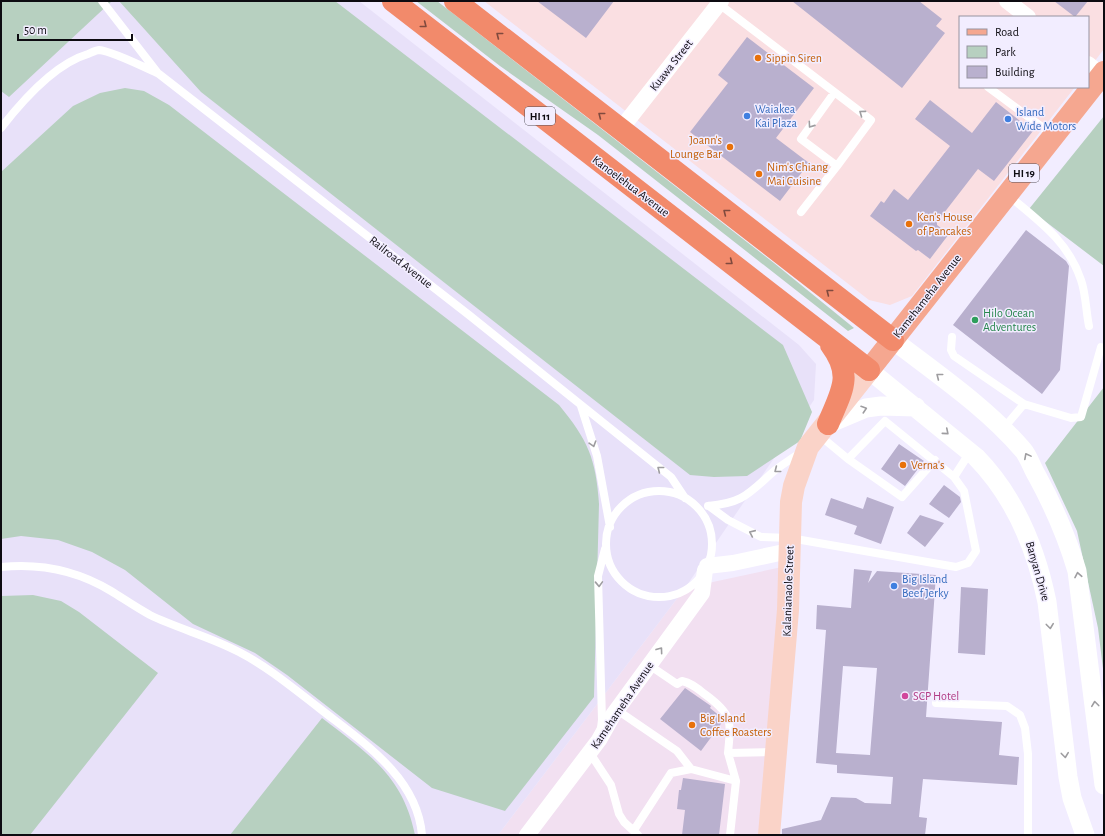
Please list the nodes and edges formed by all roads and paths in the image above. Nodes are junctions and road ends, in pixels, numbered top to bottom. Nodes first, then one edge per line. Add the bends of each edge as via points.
1 (102, 1) edge
2 (393, 1) edge
3 (456, 1) edge
4 (1007, 1) edge
5 (720, 2) edge
6 (1025, 16) edge
7 (1098, 70) edge
8 (159, 74) junction
9 (1089, 84) edge
10 (989, 88) edge
11 (1086, 88) edge
12 (834, 93) junction
13 (1, 128) edge
14 (620, 130) junction
15 (1054, 136) junction
16 (837, 166) junction
17 (1007, 195) junction
18 (801, 212) dead end
19 (1089, 326) dead end
20 (826, 337) junction
21 (952, 337) dead end
22 (893, 340) junction
23 (1101, 347) dead end
24 (869, 370) junction
25 (1024, 404) junction
26 (582, 406) junction
27 (916, 407) junction
28 (1002, 429) junction
29 (818, 435) junction
30 (970, 452) junction
31 (848, 459) junction
32 (935, 460) junction
33 (954, 477) junction
34 (685, 498) junction
35 (709, 506) junction
36 (697, 507) junction
37 (610, 527) junction
38 (790, 545) junction
39 (606, 546) junction
40 (1, 567) edge
41 (706, 568) junction
42 (650, 665) junction
43 (936, 703) dead end
44 (617, 710) junction
45 (594, 746) junction
46 (776, 752) junction
47 (728, 753) junction
48 (691, 769) junction
49 (736, 781) junction
50 (1104, 785) edge
51 (636, 832) edge
52 (422, 835) edge
53 (527, 835) edge
54 (730, 835) edge
55 (769, 835) edge
56 (1028, 835) edge
57 (1086, 835) edge

1 - 8 lane
2 -> 20 highway, Kanoelehua Avenue / HI 11
14 -> 3 highway
4 - 6 street
5 - 12 lane
5 - 14 street, Kuawa Street
7 - 9 main road, Kamehameha Avenue / HI 19
8 - 13 lane, Railroad Avenue via 99,50 79,56 61,66
8 - 26 lane, Railroad Avenue
10 - 15 lane
11 - 15 main road, Kamehameha Avenue / HI 19
12 -> 16 lane via 801,139
16 -> 12 lane via 871,120
22 -> 14 highway
15 - 17 main road, Kamehameha Avenue / HI 19
16 - 18 lane
17 - 19 lane via 1054,234 1070,254 1082,282
17 - 22 main road, Kamehameha Avenue / HI 19
20 - 24 highway, Kanoelehua Avenue / HI 11
20 - 29 highway via 845,374 843,385
21 - 25 lane via 951,350 954,356
22 - 24 main road, Kamehameha Avenue / HI 19
28 -> 22 street via 970,400
23 - 25 lane via 1082,417 1071,418
24 - 27 street, Banyan Drive
24 - 29 main road, Kalanianaole Street / HI 19
25 - 28 lane
34 -> 26 lane, Railroad Avenue via 672,477
26 -> 37 lane via 597,456
29 -> 27 street via 866,408
27 -> 30 street, Banyan Drive
50 -> 28 street via 1077,571 1050,498 1024,451
29 - 31 lane
29 -> 35 lane via 751,493 728,504
29 - 38 main road, Kalanianaole Street / HI 19 via 794,486
30 - 33 lane
30 -> 57 street, Banyan Drive via 991,473 1017,512 1040,571 1047,602 1068,777 1072,798
31 - 32 lane via 902,497
31 - 32 lane via 885,421
32 - 33 lane
33 - 38 lane via 964,491 976,551 968,563 956,566
34 - 36 lane
34 - 37 lane via 666,491 652,491 639,495 625,503 614,516
35 - 36 lane
38 -> 35 lane via 761,537 728,520
36 - 41 lane via 709,524 712,538
37 - 39 lane
38 - 41 street via 733,563
38 - 46 main road, Kalanianaole Street via 788,610
39 - 41 lane via 609,562 617,576 628,587 643,594 658,597 674,594 689,587
39 -> 45 lane via 598,576 602,720
40 - 52 lane via 48,568 79,575 149,614 239,652 276,674 378,754 404,785 415,805
42 -> 41 street, Kamehameha Avenue via 702,593
42 - 44 street, Kamehameha Avenue
42 - 47 lane via 677,684 682,681 690,682 727,713 730,725
43 - 56 lane via 1008,706 1020,715 1025,728 1028,754
44 - 45 street, Kamehameha Avenue
44 - 48 lane via 677,751
45 - 51 lane via 612,785 619,814
45 - 53 street, Kamehameha Avenue
46 - 47 lane
46 - 55 main road, Kalanianaole Street
47 - 49 lane
48 - 49 lane
48 - 51 lane via 671,773
49 - 54 lane

